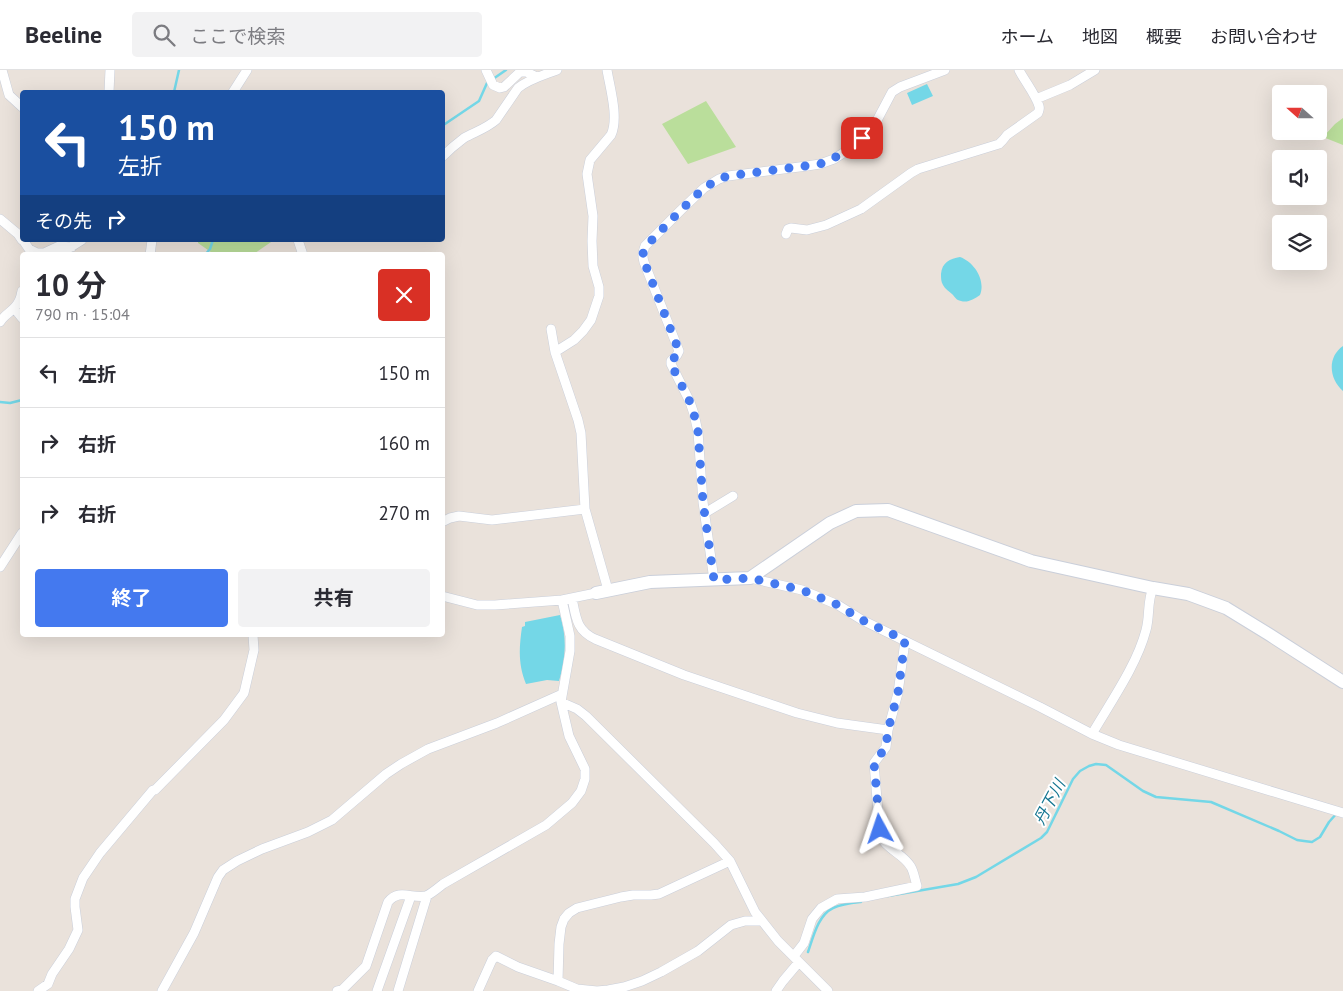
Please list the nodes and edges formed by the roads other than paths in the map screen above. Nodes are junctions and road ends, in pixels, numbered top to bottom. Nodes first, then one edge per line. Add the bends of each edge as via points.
1 (2, 70) edge
2 (110, 70) edge
3 (247, 70) edge
4 (486, 70) edge
5 (557, 70) edge
6 (607, 70) edge
7 (945, 70) edge
8 (1019, 70) edge
9 (1095, 70) edge
10 (537, 77) junction
11 (109, 90) edge
12 (233, 90) edge
13 (1036, 99) junction
14 (20, 105) edge
15 (445, 154) edge
16 (1, 221) edge
17 (786, 234) dead end
18 (20, 236) edge
19 (24, 242) edge
20 (79, 242) edge
21 (72, 247) junction
22 (37, 252) edge
23 (46, 252) edge
24 (63, 252) edge
25 (20, 298) edge
26 (14, 308) junction
27 (20, 316) edge
28 (0, 322) edge
29 (551, 329) dead end
30 (555, 352) junction
31 (733, 496) dead end
32 (585, 509) junction
33 (705, 513) junction
34 (445, 520) edge
35 (20, 539) edge
36 (0, 567) edge
37 (750, 578) junction
38 (714, 580) junction
39 (1153, 588) junction
40 (602, 592) junction
41 (445, 597) edge
42 (572, 598) junction
43 (562, 600) junction
44 (253, 637) edge
45 (905, 640) junction
46 (1343, 682) edge
47 (562, 698) junction
48 (888, 730) junction
49 (1092, 734) junction
50 (1342, 812) edge
51 (730, 861) junction
52 (411, 896) junction
53 (427, 896) junction
54 (762, 920) junction
55 (796, 959) junction
56 (558, 981) junction
57 (50, 988) edge
58 (38, 991) edge
59 (162, 991) edge
60 (341, 991) edge
61 (377, 991) edge
62 (398, 991) edge
63 (478, 991) edge
64 (776, 991) edge
65 (828, 991) edge

1 - 14 street via 9,95
2 - 11 street
3 - 12 street
4 - 10 street via 493,84 500,88 520,72
5 - 10 street
6 - 30 street via 615,123 611,135 590,160 587,174 593,216 593,266 599,296 584,330
7 - 33 street via 892,92 873,128 834,159 719,179 704,188 646,246 642,256 679,351 671,364 690,402 698,432
8 - 13 street
9 - 13 street
10 - 15 street via 518,88 496,120
13 - 17 street via 1040,107 1038,113 999,144 918,169 860,209 826,225 807,230 791,228
16 - 18 street
19 - 22 street via 29,249
20 - 21 street
21 - 23 street via 59,246
21 - 24 street
25 - 26 street
26 - 27 street
26 - 28 street
29 - 30 street
30 - 32 street via 581,433
31 - 33 street
32 - 34 street via 492,520 459,516
32 - 40 street
33 - 38 street
35 - 36 street
37 - 38 street
37 - 39 street via 830,523 856,511 888,510 1031,561
37 - 45 street via 802,590
38 - 40 street via 650,582
39 - 46 street via 1188,594 1226,608
39 - 49 street via 1147,629 1135,660
40 - 42 street
41 - 43 street via 495,605
42 - 43 street
42 - 48 street via 581,629 595,639 684,675 797,713
43 - 47 street via 570,636
44 - 57 street via 254,650 244,693 224,720 154,790 83,878 75,899 78,930 70,949 52,974
45 - 48 street via 898,693
45 - 49 street
47 - 51 street via 586,716
47 - 53 street via 569,736 585,769 581,791 572,804 546,825
47 - 59 street via 422,753 386,774 332,820 262,849 223,870
48 - 55 street via 886,747 874,763 880,836 911,866 917,886 865,897 837,899 821,908 812,919
49 - 50 street
51 - 54 street
51 - 56 street via 658,894 621,897 569,913 561,927
52 - 53 street
52 - 60 street via 399,894 388,902 366,966
52 - 61 street
53 - 62 street
54 - 55 street
54 - 56 street via 731,925 683,961 624,987 578,989
55 - 64 street
55 - 65 street
56 - 63 street via 496,956
57 - 58 street

